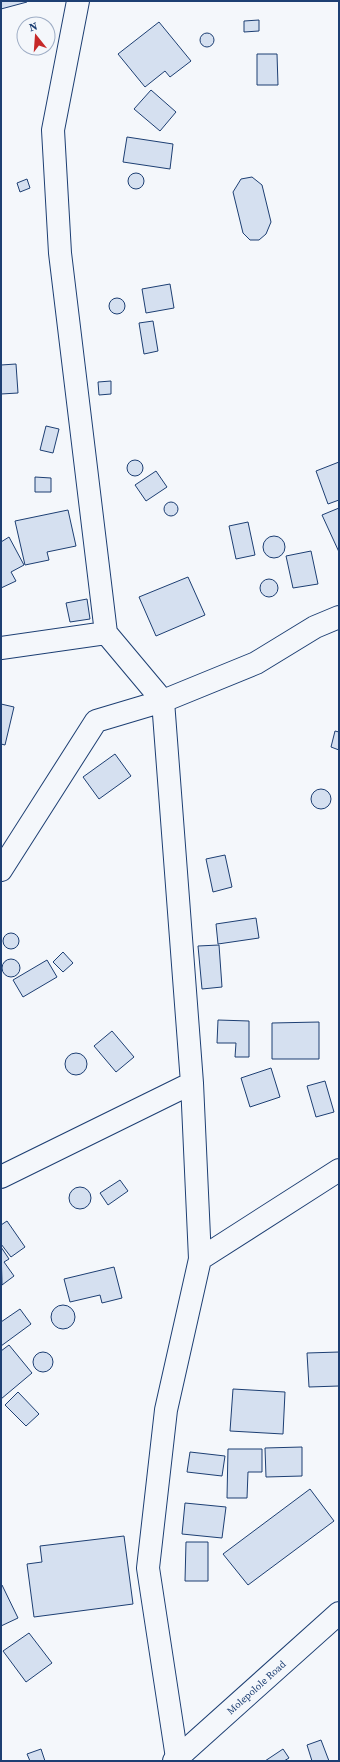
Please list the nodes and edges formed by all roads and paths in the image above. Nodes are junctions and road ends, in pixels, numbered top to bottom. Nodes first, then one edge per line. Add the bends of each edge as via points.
1 (78, 1) edge
2 (339, 617) edge
3 (106, 633) junction
4 (1, 648) edge
5 (163, 701) junction
6 (1, 870) edge
7 (192, 1083) junction
8 (339, 1170) edge
9 (1, 1177) edge
10 (200, 1259) junction
11 (339, 1613) edge
12 (176, 1759) edge

1 - 3 street via 53,130 60,253
2 - 5 street via 315,627 256,663
3 - 4 street
3 - 5 street
5 - 6 street via 96,721
5 - 7 street
7 - 9 street
7 - 10 street
8 - 10 street
10 - 12 street via 166,1410 148,1568
11 - 12 street, Molepolole Road

